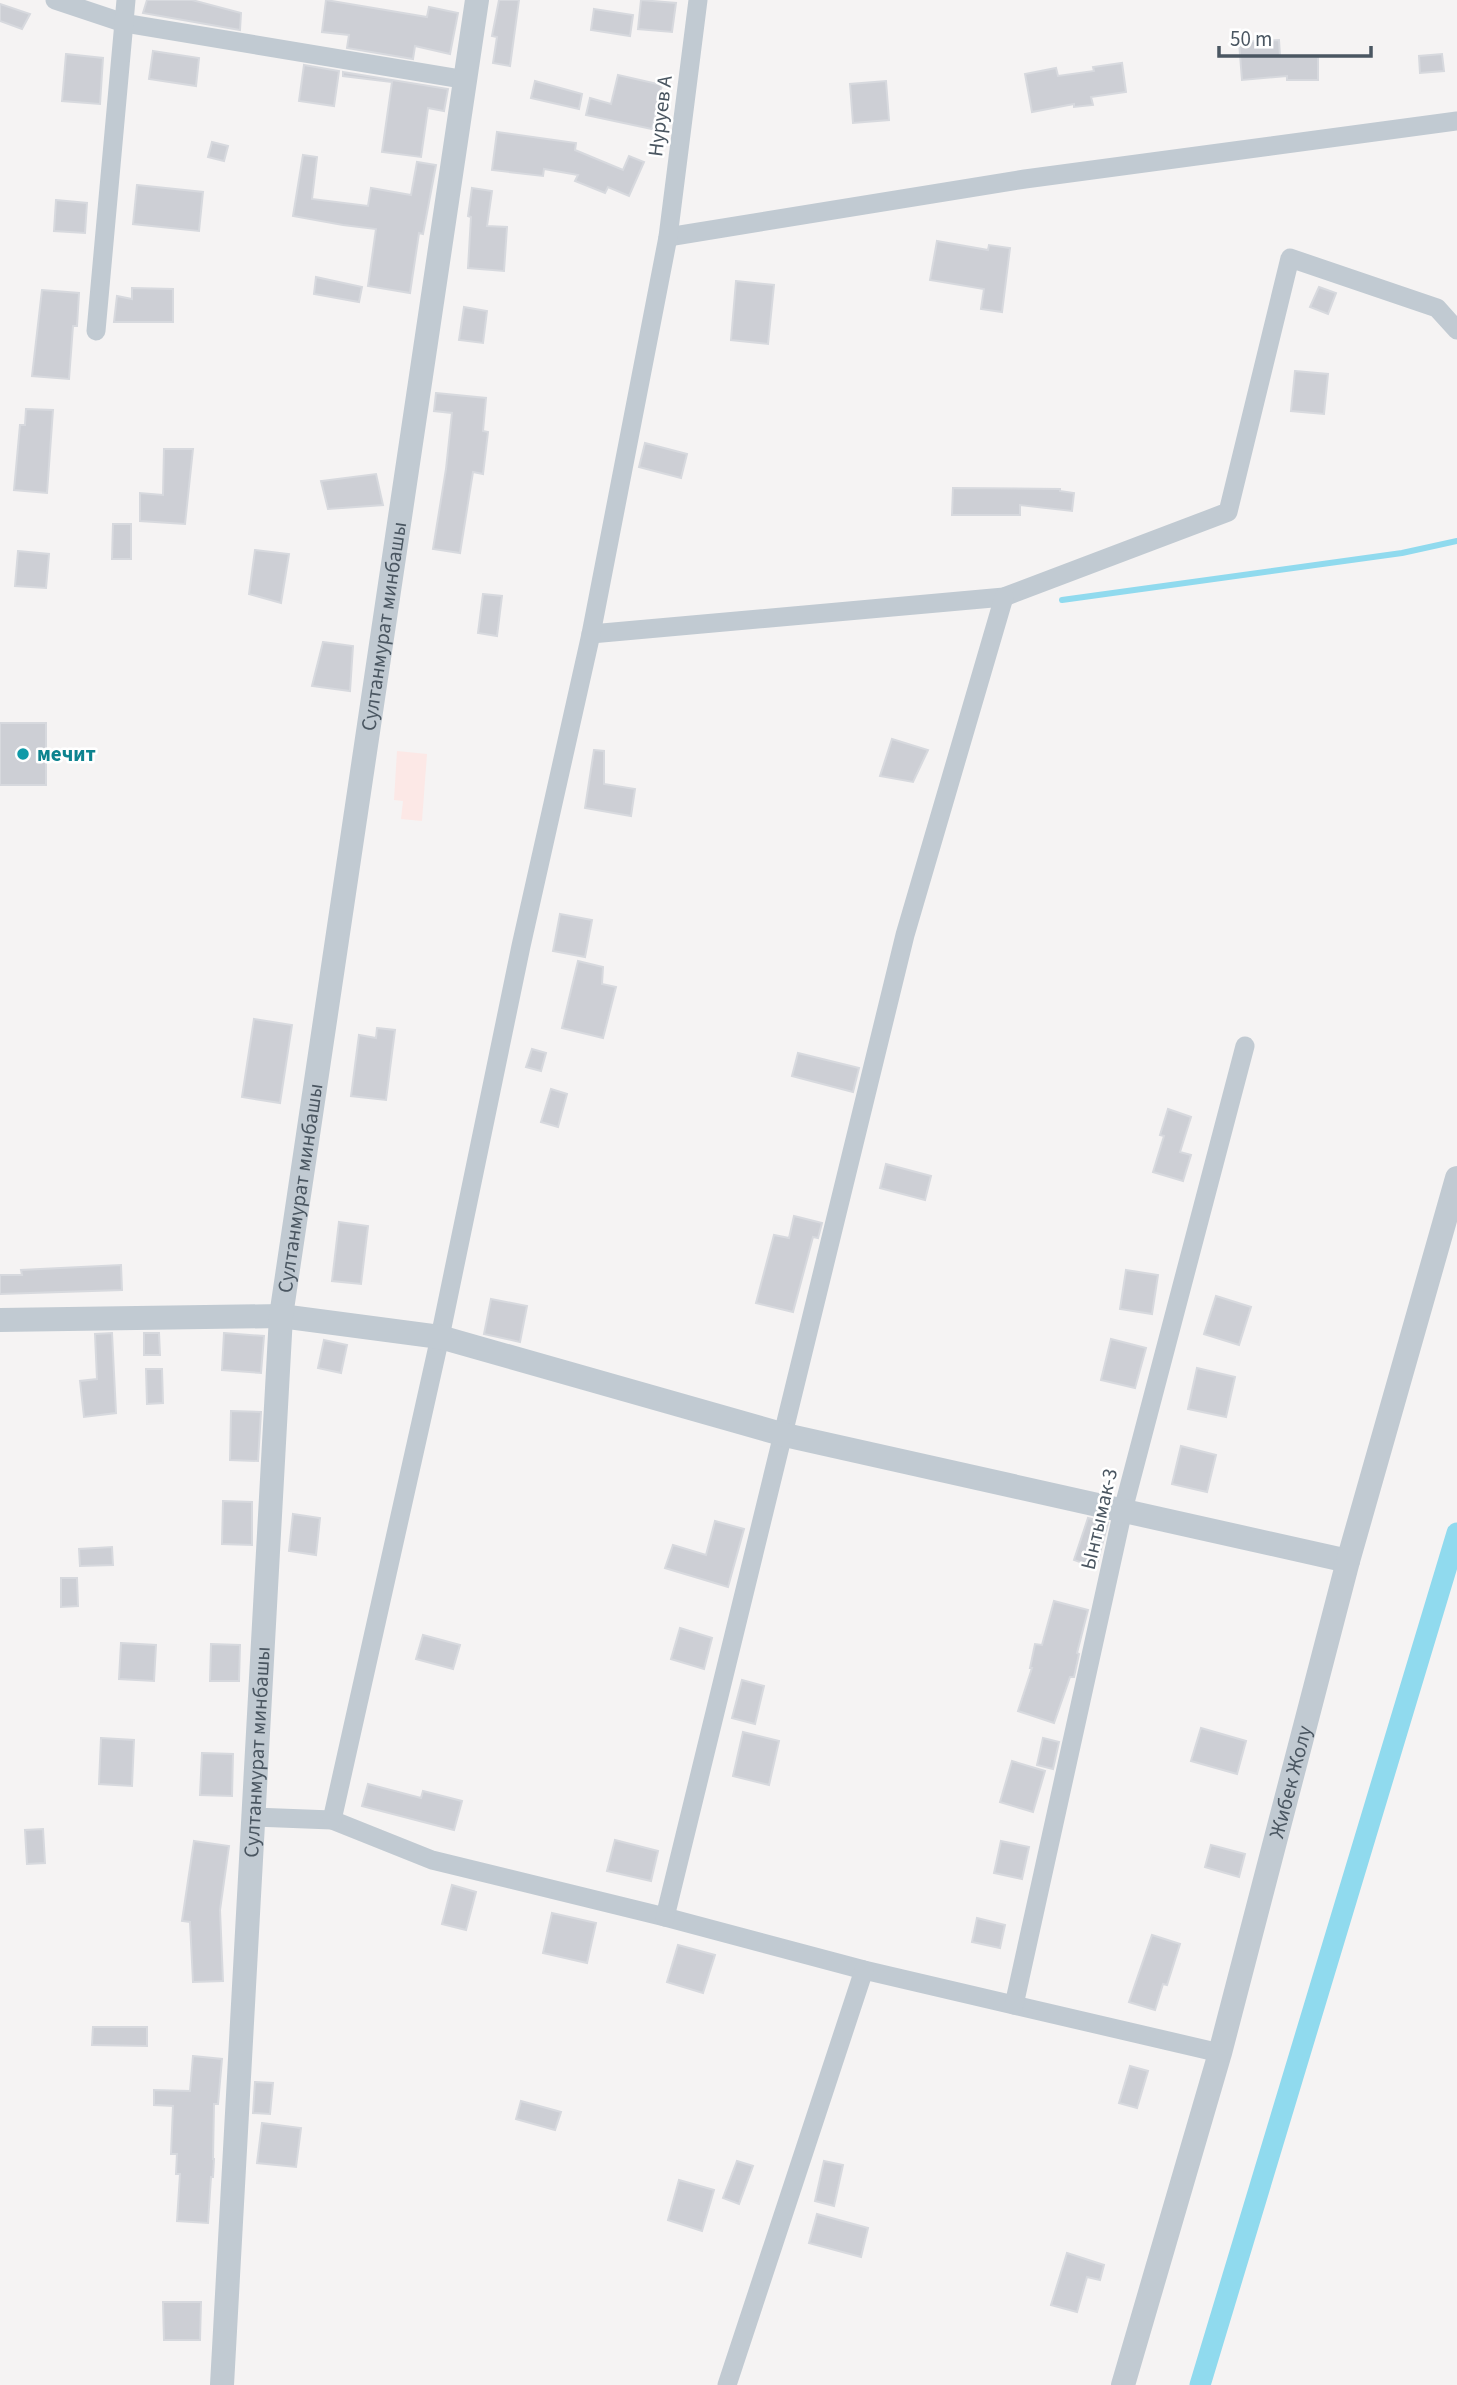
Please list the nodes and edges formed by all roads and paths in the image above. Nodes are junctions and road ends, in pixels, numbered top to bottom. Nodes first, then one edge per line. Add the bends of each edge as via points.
1 (55, 0) edge
2 (126, 0) edge
3 (477, 0) edge
4 (698, 0) edge
5 (124, 23) junction
6 (467, 80) junction
7 (1457, 121) edge
8 (668, 237) junction
9 (1457, 330) edge
10 (96, 331) dead end
11 (1004, 597) junction
12 (591, 634) junction
13 (1245, 1046) dead end
14 (1457, 1178) edge
15 (281, 1316) junction
16 (0, 1320) edge
17 (440, 1337) junction
18 (785, 1435) junction
19 (1124, 1510) junction
20 (1349, 1561) junction
21 (253, 1818) junction
22 (332, 1819) junction
23 (666, 1917) junction
24 (863, 1970) junction
25 (1014, 2005) junction
26 (1220, 2053) junction
27 (222, 2385) edge
28 (727, 2385) edge
29 (1123, 2385) edge

1 - 5 street
2 - 5 street
3 - 6 street, Султанмурат минбашы
4 - 8 street, Нуруев А
5 - 6 street
5 - 10 street
6 - 15 street, Султанмурат минбашы
7 - 8 street via 1025,179
8 - 12 street, Нуруев А
9 - 11 street via 1437,308 1290,258 1228,512
11 - 12 street
11 - 18 street via 905,935
12 - 17 street, Нуруев А
13 - 19 street, Ынтымак-3
14 - 20 street, Жибек Жолу
15 - 16 street
15 - 17 street
15 - 21 street, Султанмурат минбашы
17 - 18 street
17 - 22 street, Нуруев А
18 - 19 street
18 - 23 street
19 - 20 street
19 - 25 street, Ынтымак-3
20 - 26 street, Жибек Жолу
21 - 22 street
21 - 27 street, Султанмурат минбашы
22 - 23 street via 432,1860
23 - 24 street
24 - 25 street
24 - 28 street
25 - 26 street
26 - 29 street, Жибек Жолу

